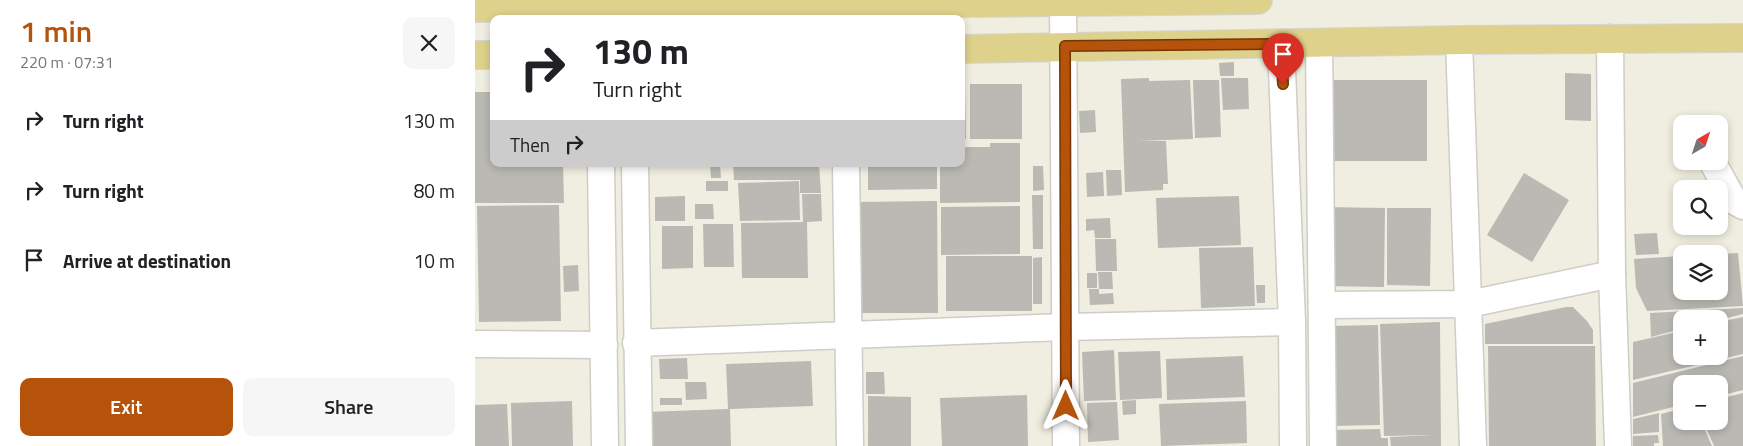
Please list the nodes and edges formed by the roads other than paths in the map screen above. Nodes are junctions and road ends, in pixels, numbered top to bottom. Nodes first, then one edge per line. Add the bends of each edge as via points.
1 (1259, 0) edge
2 (1063, 1) edge
3 (475, 8) edge
4 (843, 8) edge
5 (598, 9) edge
6 (632, 9) edge
7 (1610, 38) junction
8 (1743, 38) edge
9 (1459, 40) junction
10 (1319, 43) junction
11 (1281, 44) junction
12 (1065, 46) junction
13 (965, 49) edge
14 (475, 55) edge
15 (490, 55) edge
16 (601, 167) edge
17 (635, 167) edge
18 (846, 167) edge
19 (1717, 170) edge
20 (1743, 206) edge
21 (1612, 274) junction
22 (1469, 304) junction
23 (1322, 305) junction
24 (1292, 322) junction
25 (1066, 327) junction
26 (847, 334) junction
27 (637, 343) junction
28 (475, 344) edge
29 (604, 345) junction
30 (605, 446) edge
31 (639, 446) edge
32 (850, 446) edge
33 (1066, 446) edge
34 (1293, 446) edge
35 (1323, 446) edge
36 (1473, 446) edge
37 (1618, 446) edge

1 - 2 main road
2 - 4 main road
2 - 12 street
3 - 5 main road
4 - 6 main road
5 - 6 main road
7 - 8 main road
7 - 9 main road
7 - 21 street
9 - 10 main road
9 - 22 street
10 - 11 main road
10 - 23 street
11 - 12 main road
11 - 24 street
12 - 13 main road
12 - 25 street
14 - 15 main road
16 - 29 street
17 - 27 street
18 - 26 street
19 - 20 street via 1734,201
21 - 22 street
21 - 37 street
22 - 23 street
22 - 36 street
23 - 35 street
24 - 25 street
24 - 34 street
25 - 26 street
25 - 33 street
26 - 27 street
26 - 32 street
27 - 31 street
28 - 29 street
29 - 30 street

